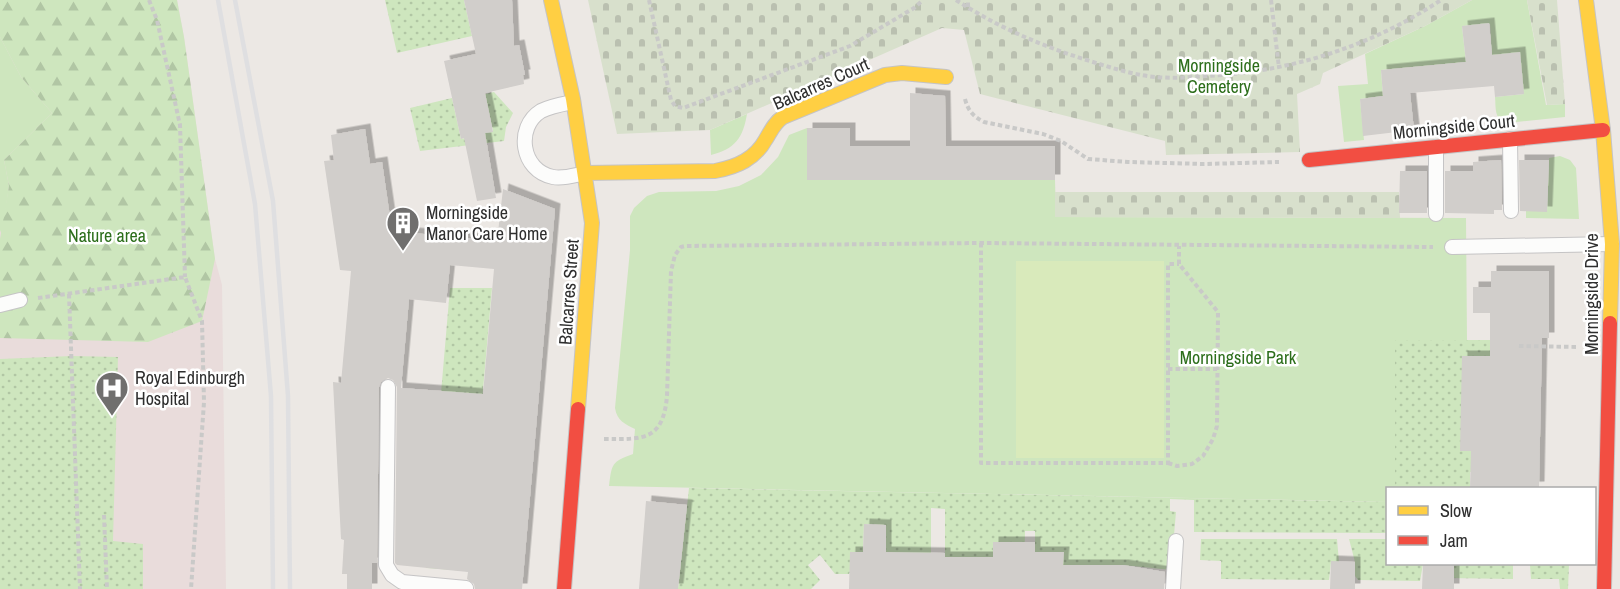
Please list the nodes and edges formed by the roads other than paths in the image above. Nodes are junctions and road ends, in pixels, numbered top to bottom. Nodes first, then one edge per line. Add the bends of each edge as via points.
1 (550, 0) edge
2 (1586, 0) edge
3 (946, 77) road end
4 (573, 102) junction
5 (1603, 130) junction
6 (1510, 139) junction
7 (1436, 147) junction
8 (1309, 160) road end
9 (586, 173) junction
10 (1511, 211) dead end
11 (1436, 214) dead end
12 (1612, 244) junction
13 (1452, 247) road end
14 (20, 300) road end
15 (0, 304) edge
16 (388, 387) dead end
17 (1176, 541) dead end
18 (466, 588) edge
19 (564, 589) edge
20 (1173, 589) edge
21 (1604, 589) edge

1 - 4 street, Balcarres Street
2 - 5 street, Morningside Drive
3 - 9 street, Balcarres Court via 917,73 885,75 783,117 756,153 733,168
4 - 9 street, Balcarres Street
4 - 9 lane via 546,109 534,117 525,135 525,149 531,162 547,175 560,178
5 - 6 street, Morningside Court
5 - 12 street, Morningside Drive
6 - 7 street, Morningside Court
6 - 10 lane
7 - 8 street, Morningside Court
7 - 11 lane
9 - 19 street, Balcarres Street via 591,237
12 - 13 lane
12 - 21 street, Morningside Drive
14 - 15 lane
16 - 18 lane via 386,565 392,576 402,582
17 - 20 lane

